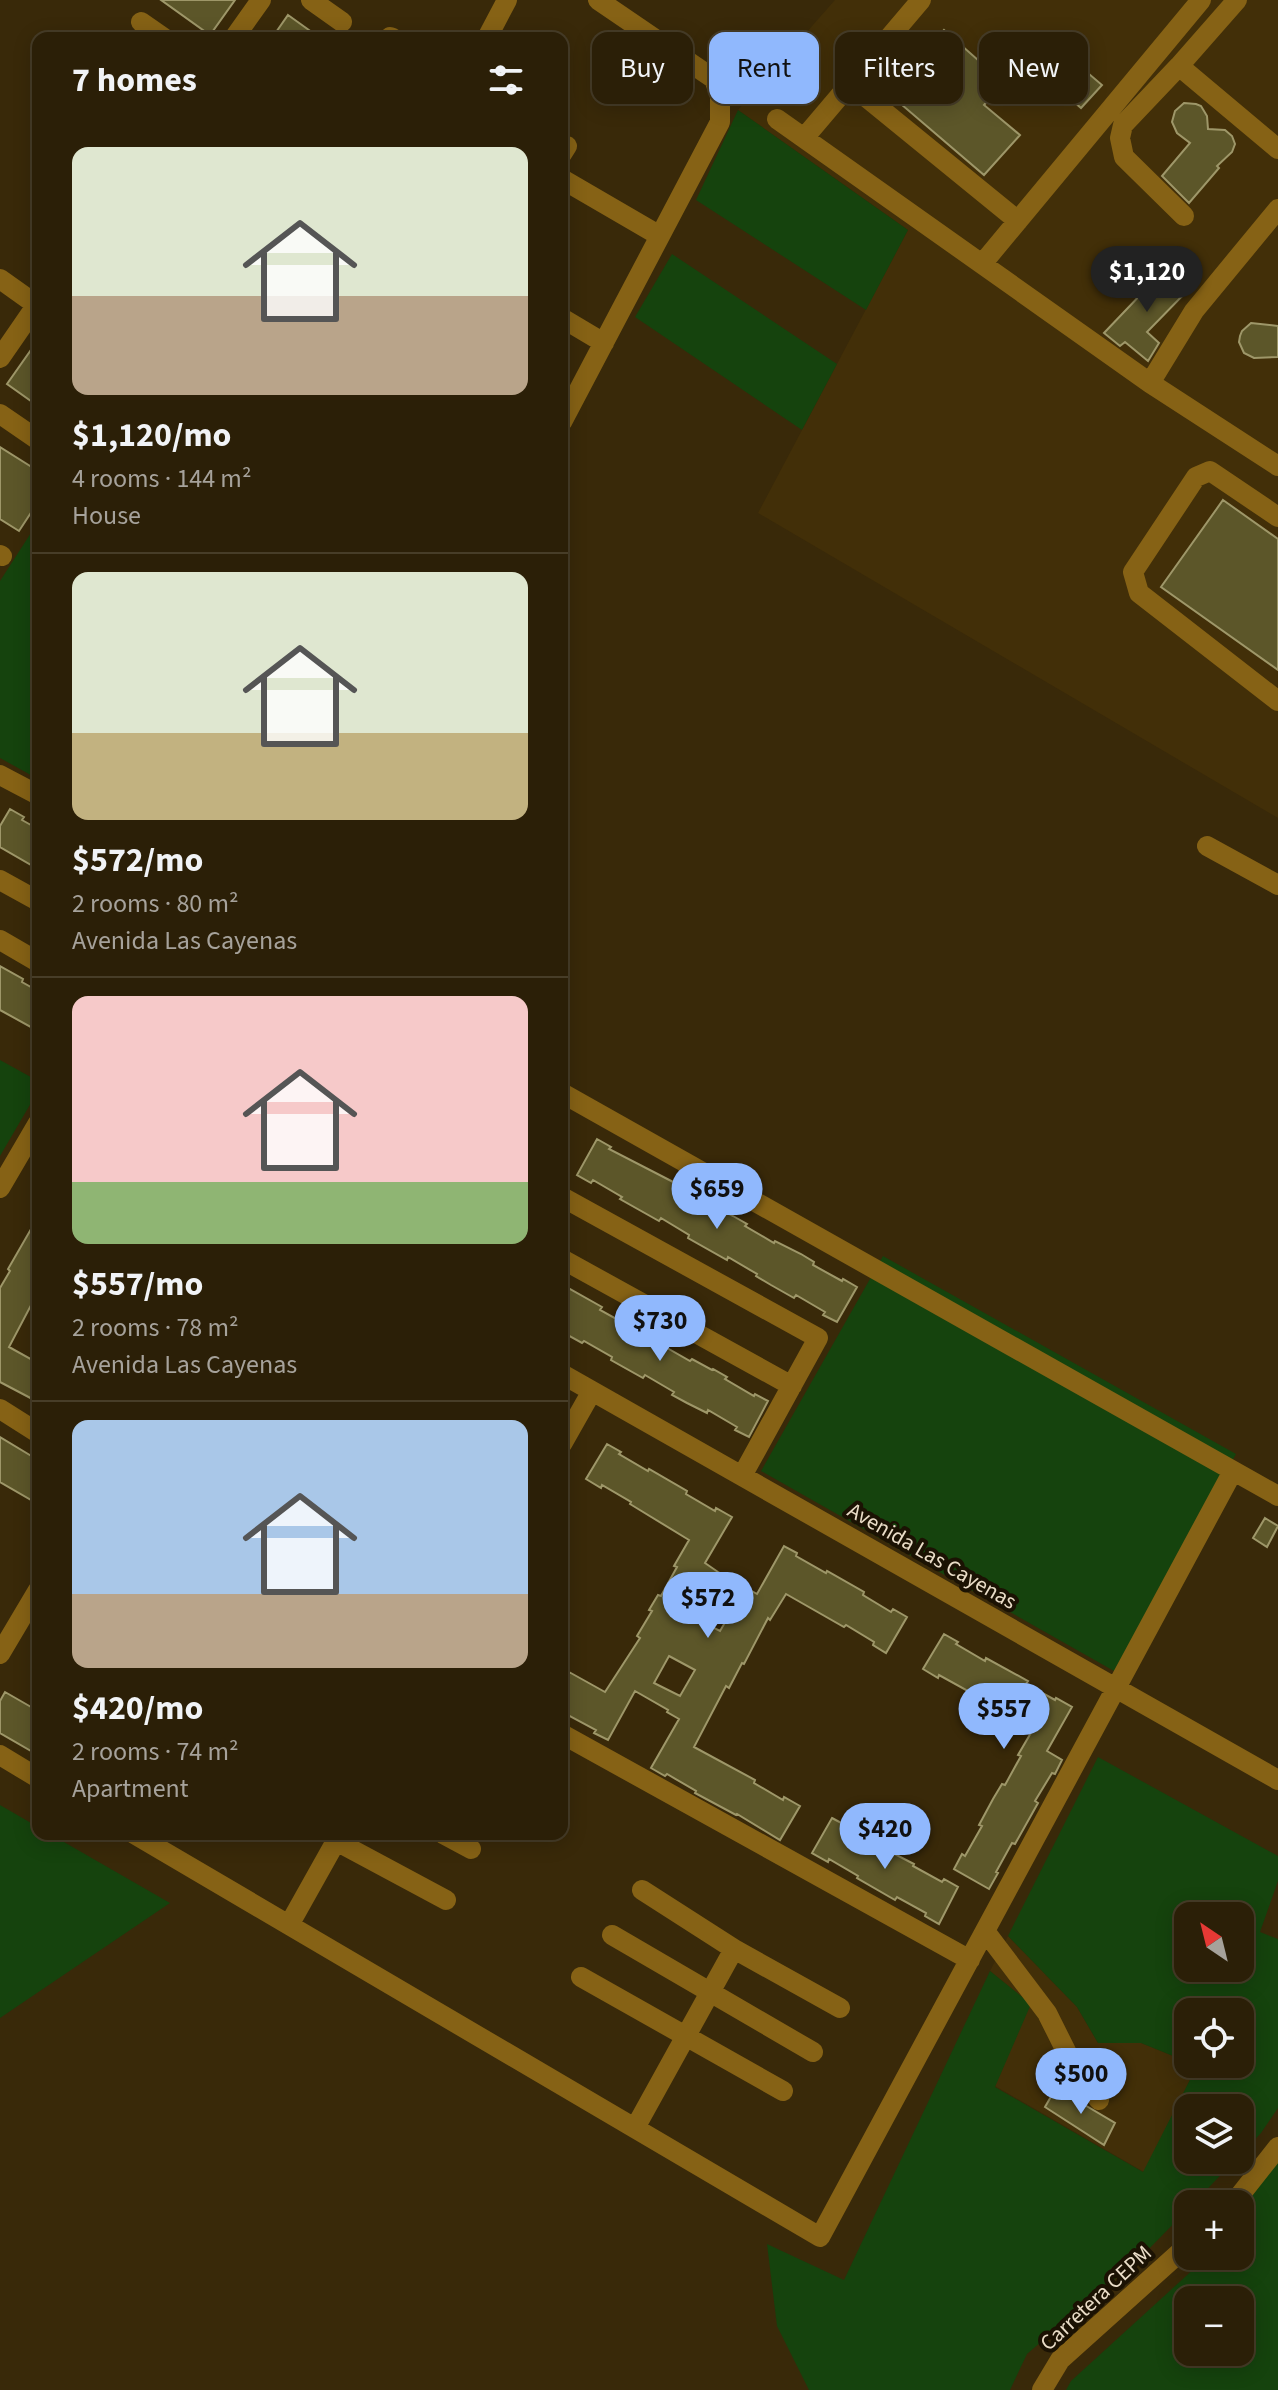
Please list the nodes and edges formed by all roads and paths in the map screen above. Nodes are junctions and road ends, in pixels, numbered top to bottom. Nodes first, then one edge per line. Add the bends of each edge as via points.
1 (261, 0) edge
2 (311, 0) edge
3 (507, 0) edge
4 (598, 0) edge
5 (921, 0) edge
6 (1201, 0) edge
7 (1237, 0) edge
8 (141, 22) dead end
9 (342, 22) dead end
10 (155, 32) edge
11 (238, 32) edge
12 (490, 32) edge
13 (894, 32) edge
14 (1179, 66) junction
15 (835, 102) edge
16 (875, 104) edge
17 (777, 119) dead end
18 (804, 138) junction
19 (1278, 149) edge
20 (568, 182) edge
21 (1278, 209) edge
22 (1184, 216) dead end
23 (1018, 221) junction
24 (660, 236) junction
25 (982, 264) junction
26 (0, 279) edge
27 (32, 301) edge
28 (32, 312) edge
29 (568, 322) edge
30 (604, 343) junction
31 (0, 358) edge
32 (1150, 383) junction
33 (568, 411) edge
34 (0, 414) edge
35 (32, 436) edge
36 (1278, 466) edge
37 (1278, 517) edge
38 (1278, 701) edge
39 (0, 775) edge
40 (32, 792) edge
41 (1207, 846) dead end
42 (0, 880) edge
43 (1278, 885) edge
44 (32, 898) edge
45 (0, 940) edge
46 (32, 959) edge
47 (568, 1096) edge
48 (32, 1133) edge
49 (0, 1188) edge
50 (568, 1200) edge
51 (568, 1262) edge
52 (568, 1377) edge
53 (792, 1386) junction
54 (592, 1391) junction
55 (0, 1409) edge
56 (32, 1429) edge
57 (568, 1433) edge
58 (1233, 1471) junction
59 (742, 1476) junction
60 (1278, 1496) edge
61 (32, 1600) edge
62 (0, 1654) edge
63 (1116, 1688) junction
64 (568, 1737) edge
65 (0, 1755) edge
66 (32, 1774) edge
67 (1278, 1780) edge
68 (144, 1840) edge
69 (336, 1840) edge
70 (343, 1840) edge
71 (454, 1840) edge
72 (471, 1849) dead end
73 (642, 1890) dead end
74 (446, 1900) dead end
75 (289, 1925) junction
76 (985, 1931) junction
77 (612, 1935) dead end
78 (734, 1949) junction
79 (970, 1960) junction
80 (581, 1977) dead end
81 (710, 1993) junction
82 (840, 2008) dead end
83 (687, 2035) junction
84 (813, 2052) dead end
85 (783, 2091) dead end
86 (1099, 2100) dead end
87 (635, 2128) junction
88 (1278, 2147) edge
89 (1246, 2190) edge
90 (1174, 2258) edge
91 (1042, 2390) edge

1 - 11 street
2 - 9 street
3 - 12 street
4 - 24 street via 714,79 720,96 720,122
5 - 13 street
6 - 23 street
7 - 14 street
8 - 10 street
14 - 19 street
14 - 22 street via 1123,125 1120,138 1124,157
15 - 18 street
16 - 23 street
17 - 18 street
18 - 25 street
20 - 24 street
21 - 32 street via 1194,311
23 - 25 street
24 - 30 street
25 - 32 street
26 - 27 street
28 - 31 street
29 - 30 street
30 - 33 street
32 - 36 street
34 - 35 street
37 - 38 street via 1210,471 1196,477 1133,572 1139,593
39 - 40 street
41 - 43 street
42 - 44 street
45 - 46 street
47 - 58 street
48 - 49 street
50 - 53 street via 818,1338
51 - 53 street
52 - 54 street, Avenida Las Cayenas
53 - 59 street
54 - 57 street
54 - 59 street, Avenida Las Cayenas
55 - 56 street
58 - 60 street
58 - 63 street
59 - 63 street, Avenida Las Cayenas
61 - 62 street
63 - 67 street, Avenida Las Cayenas
63 - 76 street
64 - 79 street
65 - 66 street
68 - 75 street
69 - 75 street
70 - 74 street
71 - 72 street
73 - 78 street
75 - 87 street
76 - 79 street
76 - 86 street via 1047,2013 1073,2065
77 - 81 street
78 - 81 street
78 - 82 street
79 - 87 street via 820,2237
80 - 83 street
81 - 83 street
81 - 84 street
83 - 85 street
83 - 87 street
88 - 89 street
90 - 91 street, Carretera CEPM via 1060,2360

